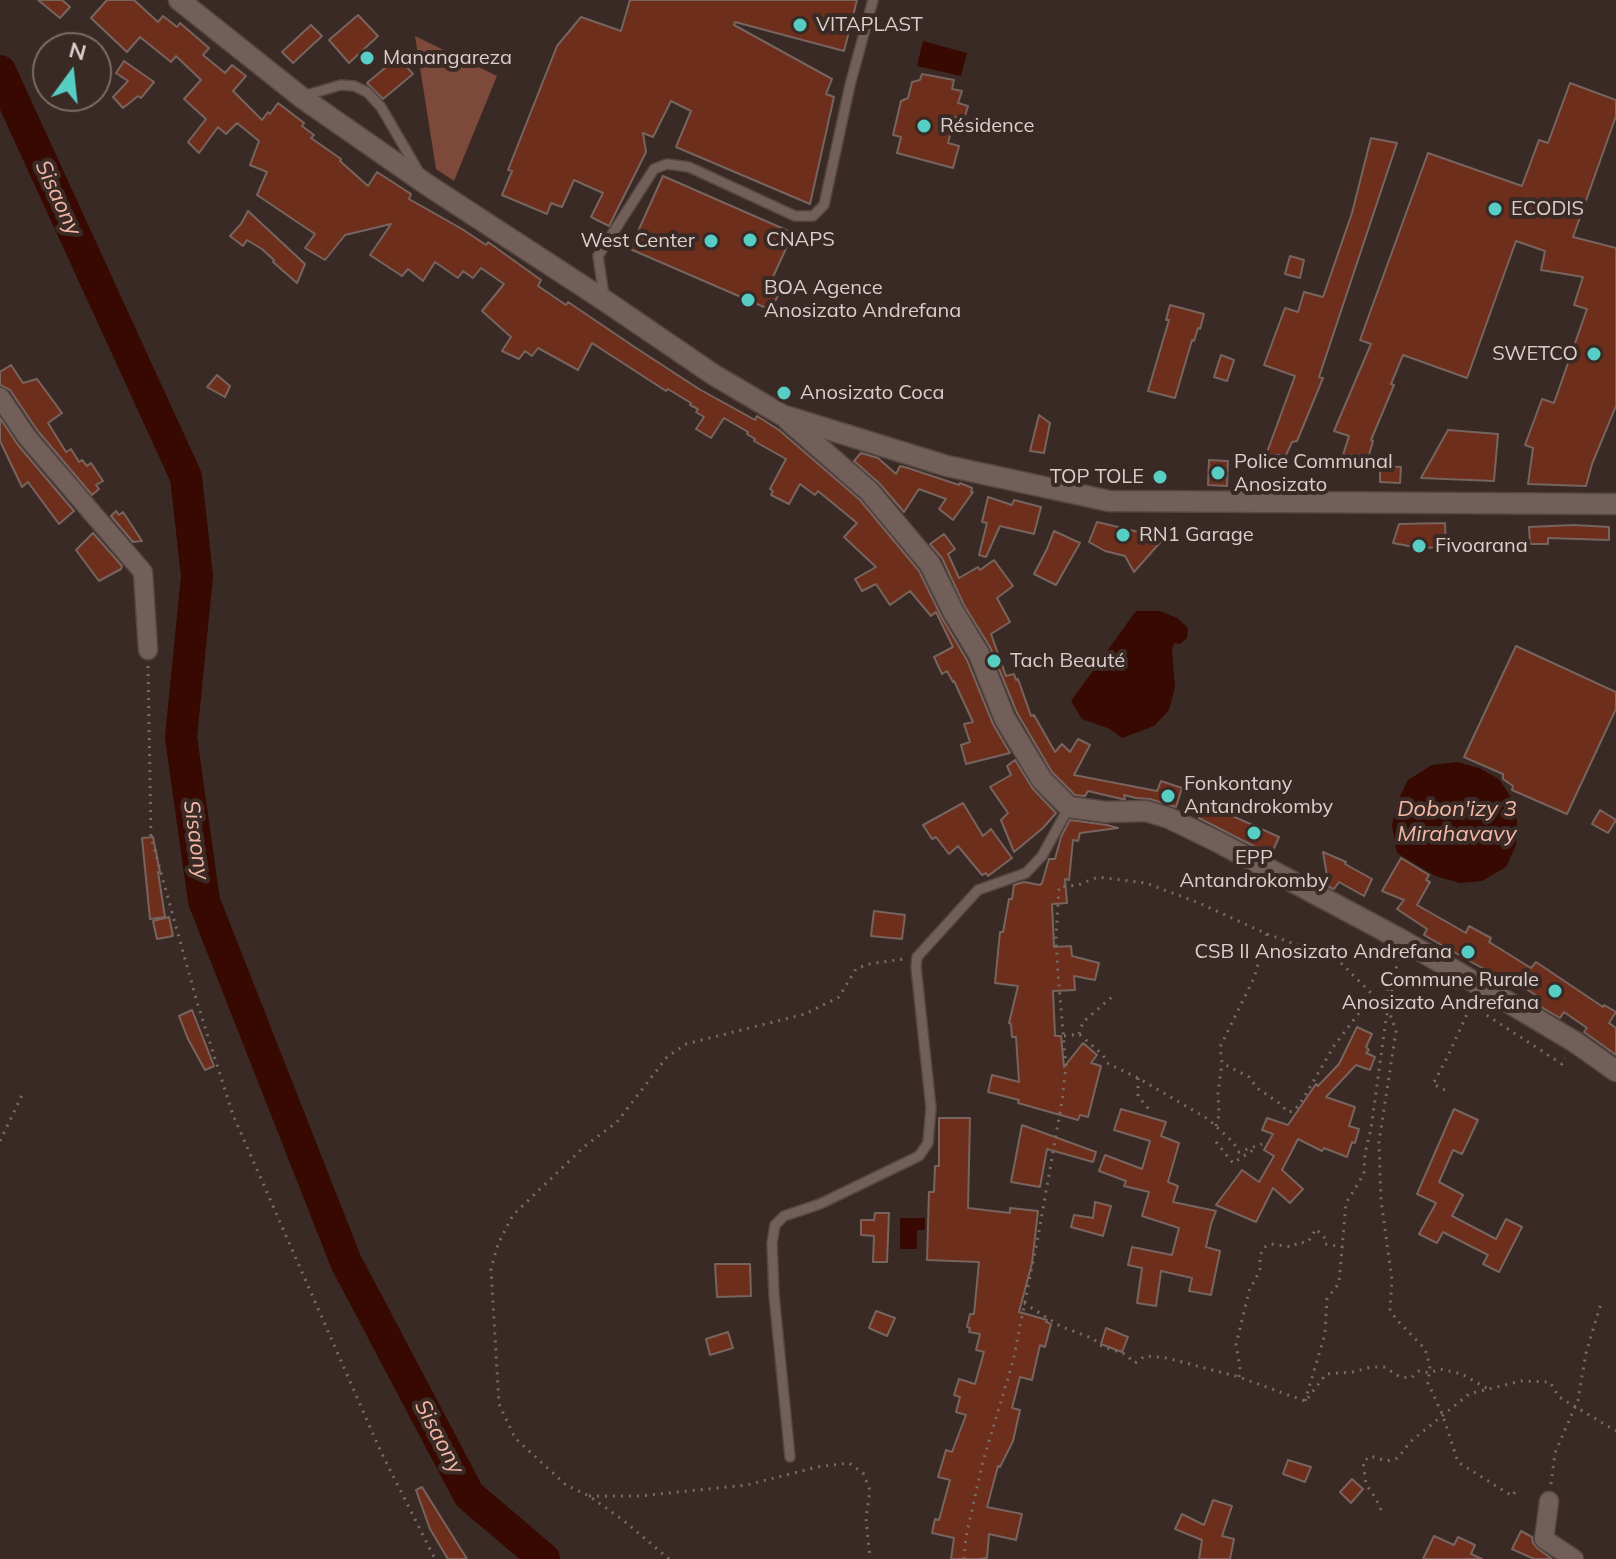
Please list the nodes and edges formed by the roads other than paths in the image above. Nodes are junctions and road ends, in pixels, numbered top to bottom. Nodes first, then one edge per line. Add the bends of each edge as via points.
1 (179, 0) edge
2 (873, 0) edge
3 (301, 97) junction
4 (426, 184) junction
5 (604, 300) junction
6 (0, 397) edge
7 (782, 415) junction
8 (1616, 504) edge
9 (148, 650) road end
10 (1069, 807) junction
11 (1616, 1071) edge
12 (790, 1457) dead end
13 (1549, 1501) dead end
14 (1574, 1559) edge

1 - 3 main road
2 - 5 lane via 824,205 813,216 795,216 689,167 667,164 654,169 598,256
3 - 4 main road
3 - 4 lane via 341,85 367,92
4 - 5 main road
5 - 7 main road
6 - 9 street via 27,437 143,572
7 - 8 main road via 947,466 1109,501
7 - 10 main road via 869,491 930,564 979,654 1005,719 1042,780
10 - 11 main road via 1146,811 1169,818 1400,939
10 - 12 lane via 1042,856 1026,873 978,890 917,957 931,1108 928,1143 919,1156 784,1216 775,1225 774,1295
13 - 14 street via 1544,1539

